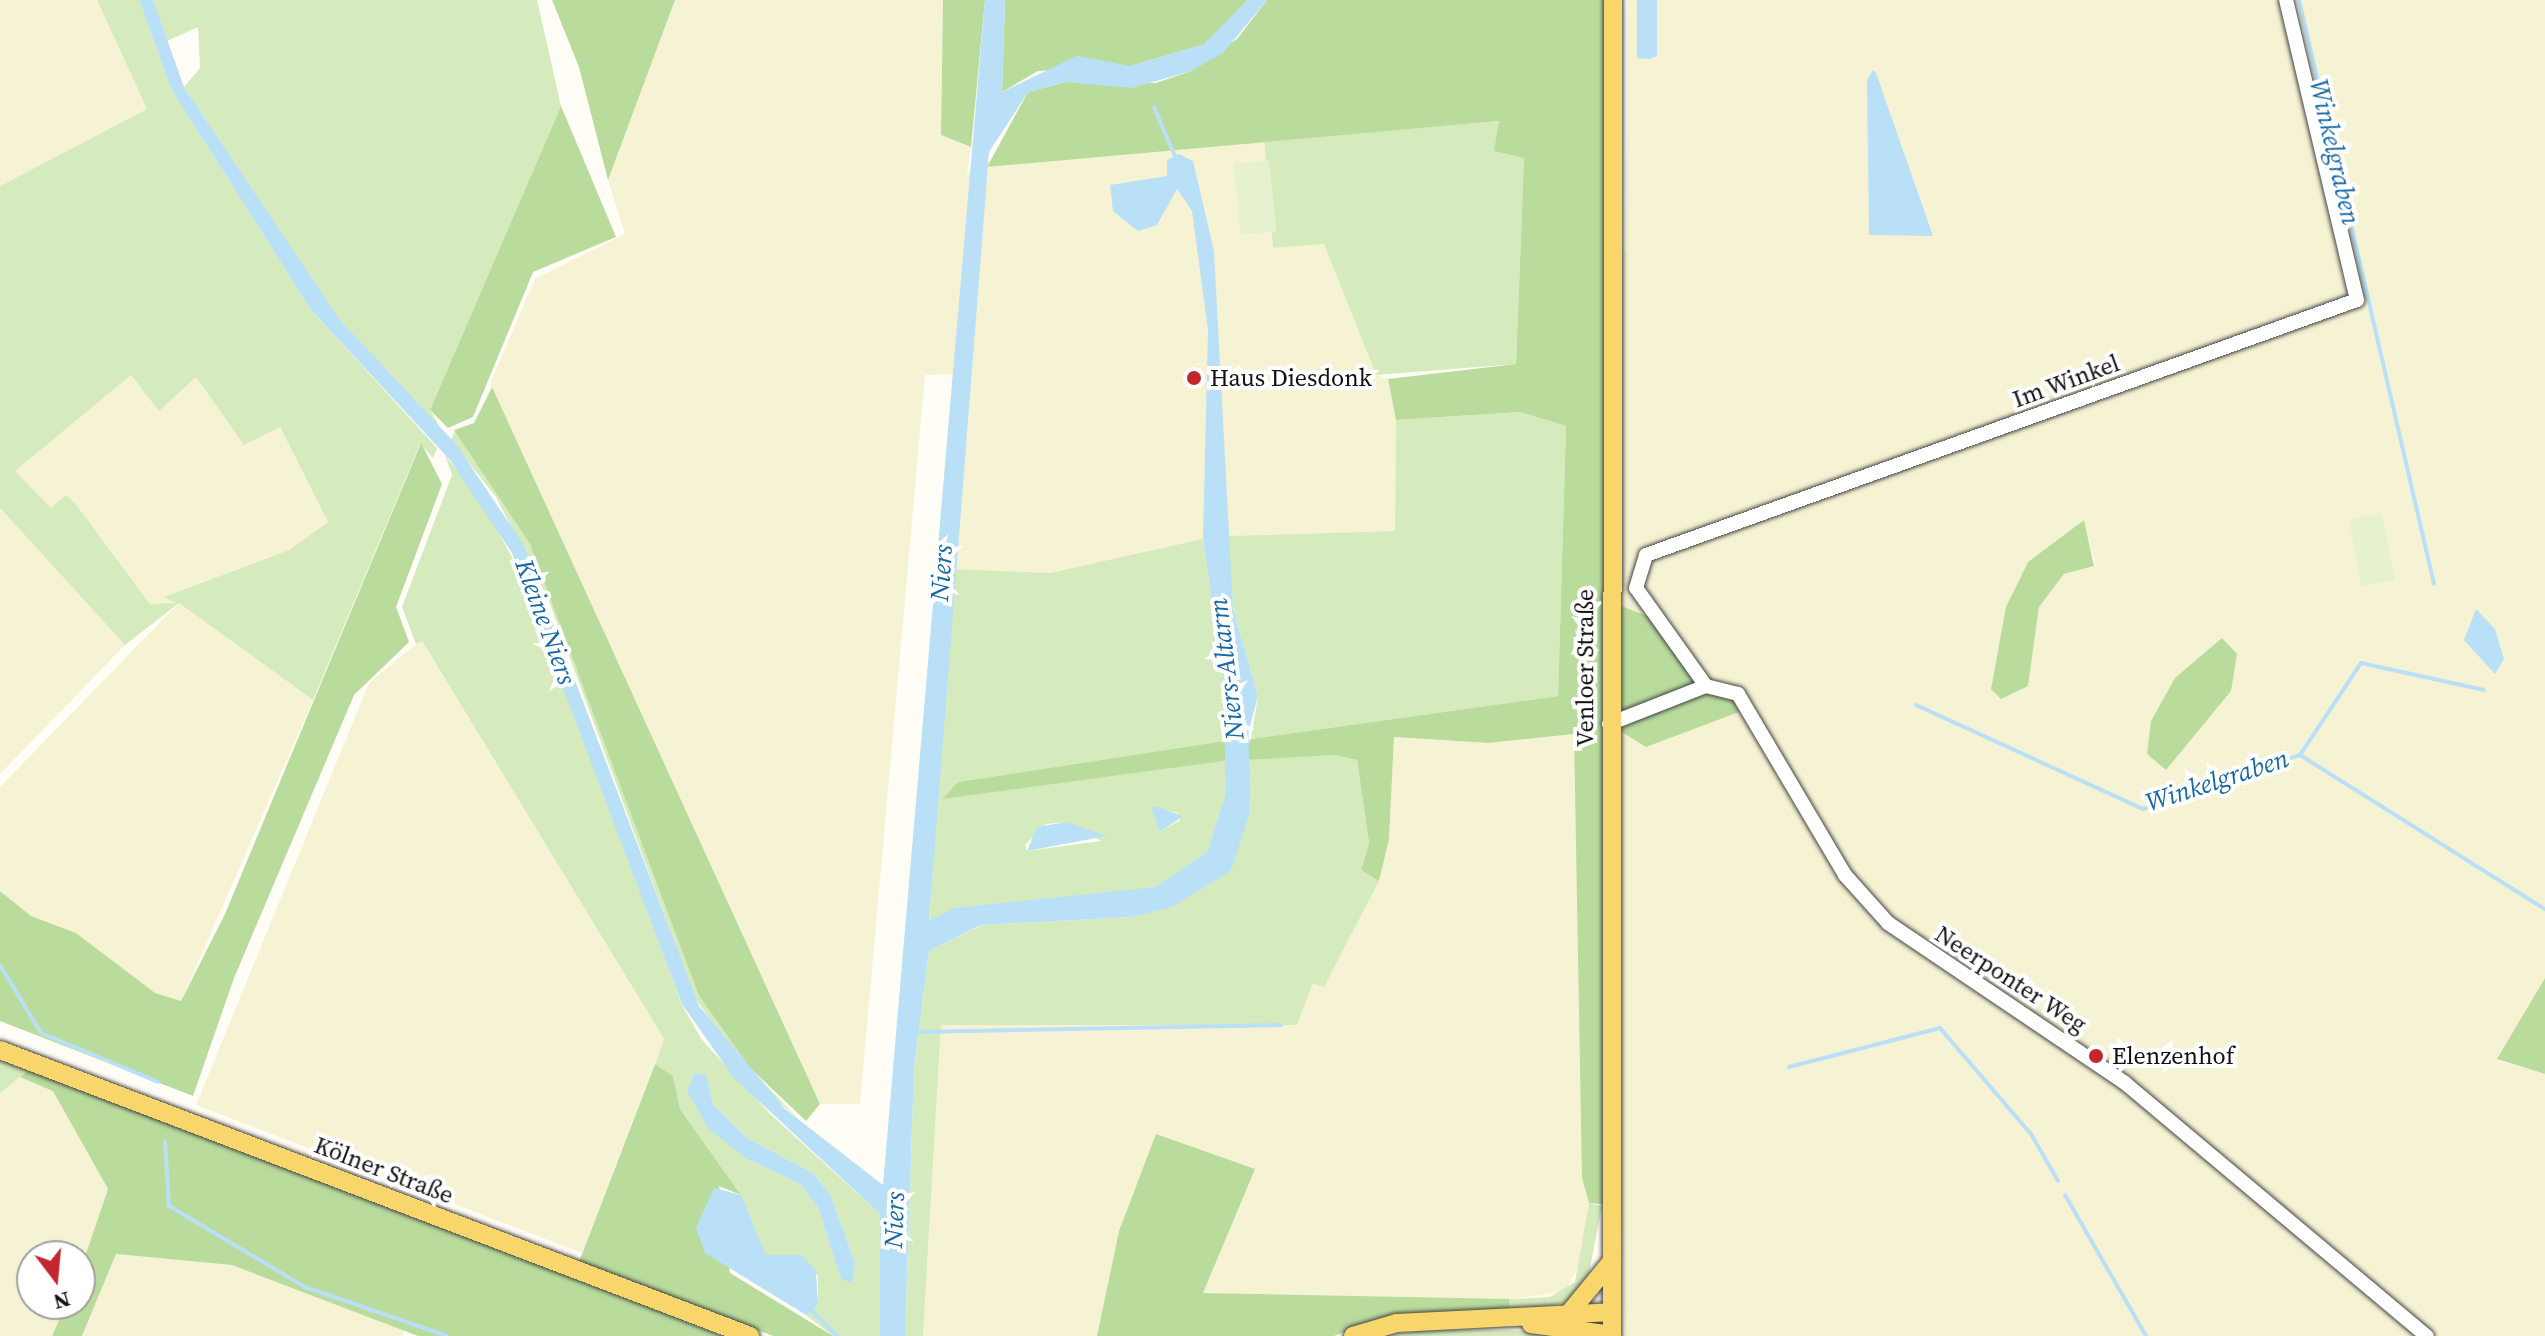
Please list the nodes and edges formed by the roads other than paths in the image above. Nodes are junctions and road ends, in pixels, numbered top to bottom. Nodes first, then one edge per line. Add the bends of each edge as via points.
1 (1613, 0) edge
2 (2286, 0) edge
3 (1706, 686) junction
4 (1609, 724) junction
5 (0, 1050) edge
6 (1612, 1261) junction
7 (1570, 1312) junction
8 (1612, 1312) junction
9 (1509, 1321) junction
10 (750, 1336) edge
11 (1353, 1336) edge
12 (1612, 1336) edge
13 (2427, 1336) edge

1 - 4 main road, Venloer Straße
2 - 3 street, Im Winkel via 2357,300 1646,555 1636,588
3 - 4 street
3 - 13 street, Neerponter Weg via 1738,694 1845,875 1888,923 2125,1083
4 - 6 main road, Venloer Straße
5 - 10 main road, Kölner Straße
6 - 7 main road
6 - 8 main road, Venloer Straße
7 - 8 main road
7 - 9 main road
8 - 12 main road, Venloer Straße
9 - 11 main road via 1397,1323
9 - 12 main road

